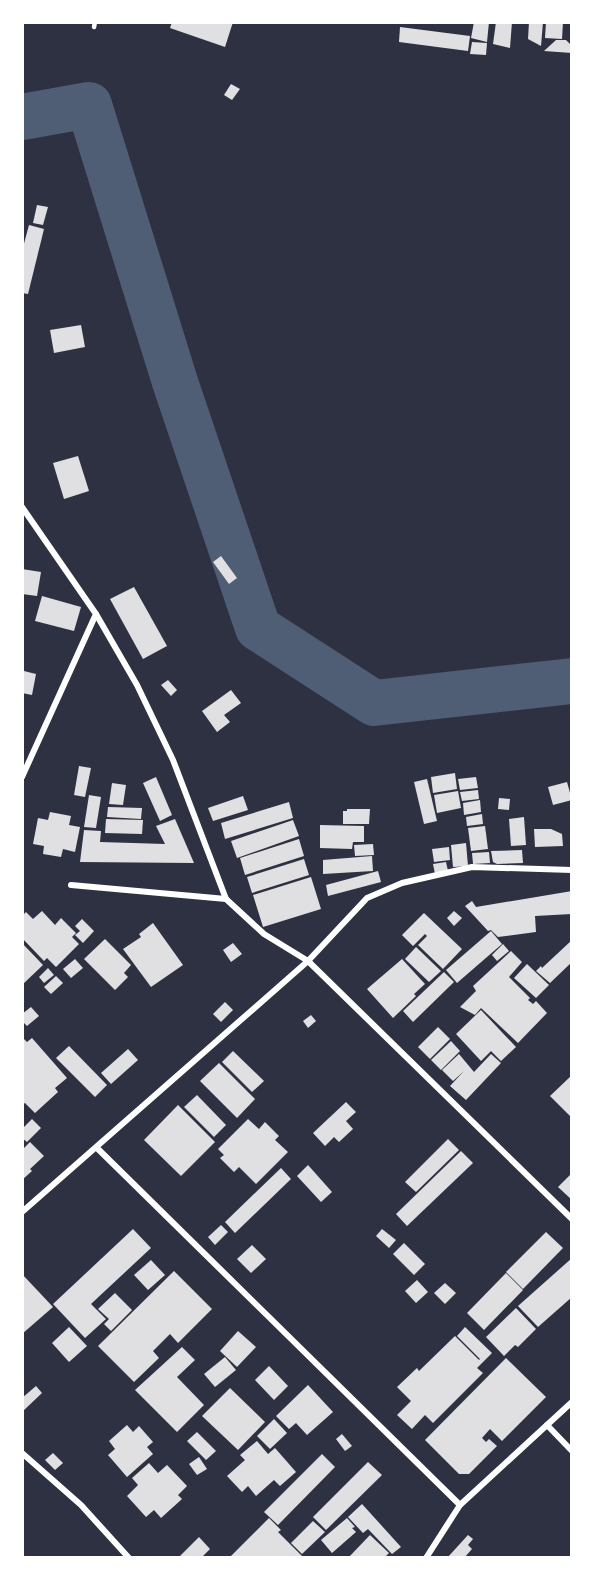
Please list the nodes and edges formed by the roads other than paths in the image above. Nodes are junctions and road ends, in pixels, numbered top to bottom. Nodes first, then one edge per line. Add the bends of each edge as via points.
1 (22, 507) edge
2 (96, 614) junction
3 (22, 777) edge
4 (572, 870) edge
5 (71, 885) dead end
6 (225, 899) junction
7 (308, 961) junction
8 (96, 1148) junction
9 (22, 1212) edge
10 (572, 1219) edge
11 (572, 1402) edge
12 (547, 1425) junction
13 (572, 1451) edge
14 (22, 1453) edge
15 (460, 1505) junction
16 (129, 1557) edge
17 (426, 1557) edge

1 - 2 street
2 - 3 street
2 - 6 street via 173,760
4 - 7 street via 472,867 402,884 367,898
5 - 6 street
6 - 7 street via 264,934
7 - 8 street
7 - 10 street
8 - 9 street
8 - 15 street
11 - 12 street
12 - 13 street
12 - 15 street
14 - 16 street via 81,1504
15 - 17 street

